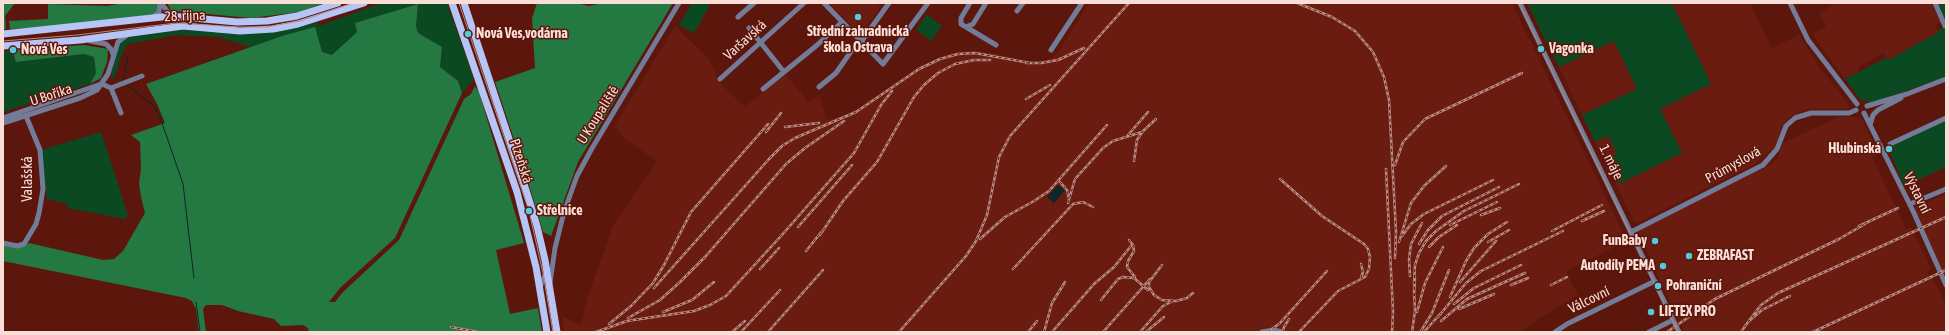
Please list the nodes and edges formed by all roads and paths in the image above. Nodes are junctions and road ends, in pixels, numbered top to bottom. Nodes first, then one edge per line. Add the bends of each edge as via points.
1 (160, 3) edge
2 (338, 3) edge
3 (364, 3) edge
4 (452, 3) edge
5 (464, 3) edge
6 (679, 3) edge
7 (754, 3) edge
8 (804, 3) edge
9 (824, 3) edge
10 (889, 3) edge
11 (928, 3) edge
12 (970, 3) edge
13 (986, 3) edge
14 (1023, 3) edge
15 (1082, 3) edge
16 (1520, 3) edge
17 (1790, 3) edge
18 (1935, 3) edge
19 (1017, 11) dead end
20 (179, 16) junction
21 (738, 17) dead end
22 (151, 18) junction
23 (842, 22) junction
24 (1945, 26) dead end
25 (966, 27) junction
26 (749, 28) dead end
27 (3, 34) edge
28 (130, 34) junction
29 (80, 40) junction
30 (860, 41) junction
31 (760, 42) junction
32 (996, 45) dead end
33 (3, 46) edge
34 (1051, 50) dead end
35 (113, 56) junction
36 (784, 72) junction
37 (142, 76) dead end
38 (720, 79) dead end
39 (1946, 79) edge
40 (102, 84) junction
41 (819, 87) dead end
42 (111, 88) junction
43 (763, 89) dead end
44 (1907, 94) junction
45 (1857, 104) junction
46 (1867, 106) junction
47 (1856, 110) junction
48 (121, 113) dead end
49 (1864, 113) junction
50 (26, 116) junction
51 (3, 118) edge
52 (1946, 118) edge
53 (3, 123) edge
54 (1870, 126) junction
55 (1890, 144) dead end
56 (1946, 189) edge
57 (1910, 204) junction
58 (1632, 232) junction
59 (3, 243) edge
60 (555, 248) junction
61 (543, 250) junction
62 (547, 271) junction
63 (1655, 281) junction
64 (1946, 285) edge
65 (550, 286) junction
66 (540, 287) junction
67 (1673, 320) junction
68 (547, 332) edge
69 (557, 332) edge
70 (1262, 332) edge
71 (1282, 332) edge
72 (1556, 332) edge
73 (1649, 332) edge
74 (1679, 332) edge

1 - 20 street via 170,13
1 - 22 street via 159,12
2 - 20 main road, 28. října via 297,16 262,22
3 - 28 main road, 28. října via 278,28 249,31 183,26
4 - 66 main road, Plzeňská via 517,192
5 - 61 main road, Plzeňská via 524,182
6 - 60 street, U Koupaliště via 583,164 568,197
7 - 21 street
8 - 31 street, Varšavská
9 - 23 street
10 - 30 street
11 - 30 street via 883,64
12 - 25 street via 961,18 961,24
13 - 25 street via 973,24
14 - 19 street
15 - 34 street
16 - 58 street, 1. máje
17 - 45 street via 1808,40
18 - 24 street
20 - 22 main road, 28. října
22 - 27 main road, 28. října
23 - 30 street
23 - 36 street
25 - 32 street
26 - 31 street
28 - 29 main road, 28. října
28 - 35 street, U Boříka via 118,42
29 - 33 main road, 28. října
29 - 35 street via 106,44
30 - 41 street via 836,72
31 - 36 street
31 - 38 street, Varšavská
35 - 40 street, U Boříka
36 - 43 street
37 - 42 street
39 - 44 street
40 - 42 street
40 - 50 street, U Boříka via 88,95
40 - 51 street, U Boříka
42 - 48 street
44 - 46 street
44 - 54 street via 1878,110 1871,118
45 - 46 street
45 - 47 street
46 - 49 street
47 - 49 street
47 - 58 street, Průmyslová via 1849,113 1811,113 1795,118 1787,125 1777,149 1763,165
49 - 54 street, Výstavní
50 - 53 street, U Boříka
50 - 59 street, Valašská via 40,150 43,189 39,213 24,244 17,246
52 - 55 street
54 - 57 street, Výstavní
56 - 57 street
57 - 64 street, Výstavní
58 - 63 street, 1. máje
60 - 61 street via 549,252
60 - 62 street, U Koupaliště
60 - 65 street, U Koupaliště
61 - 62 main road, Plzeňská
62 - 65 main road, Plzeňská
62 - 66 street, U Koupaliště
63 - 67 street, 1. máje
63 - 72 street, Válcovní via 1567,324
65 - 69 main road, Plzeňská
66 - 68 main road, Plzeňská
67 - 73 street
67 - 74 street, 1. máje
70 - 71 street

